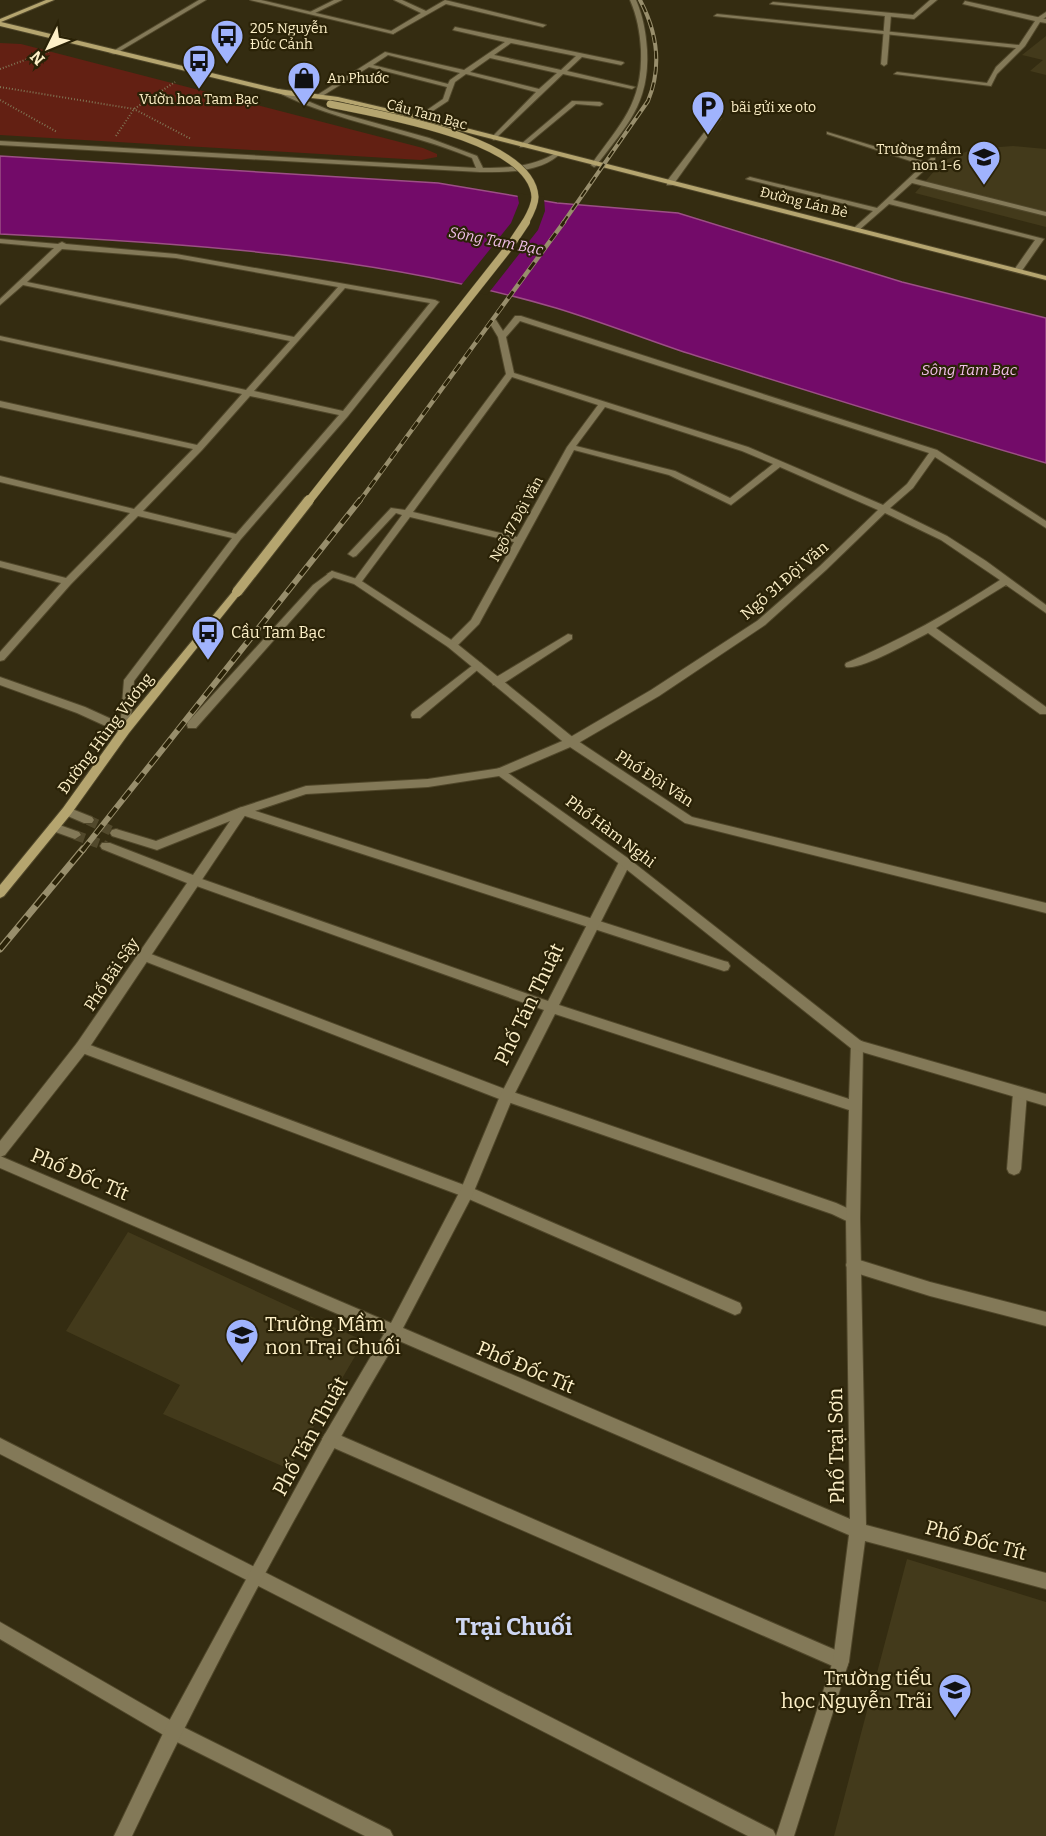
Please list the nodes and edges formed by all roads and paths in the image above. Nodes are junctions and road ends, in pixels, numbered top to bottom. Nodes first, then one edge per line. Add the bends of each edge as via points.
1 (51, 0) edge
2 (203, 0) edge
3 (253, 0) edge
4 (339, 0) edge
5 (397, 0) edge
6 (633, 0) edge
7 (934, 0) edge
8 (965, 3) dead end
9 (773, 4) dead end
10 (424, 12) junction
11 (311, 13) junction
12 (1046, 14) edge
13 (888, 15) junction
14 (717, 16) dead end
15 (1043, 20) edge
16 (0, 22) edge
17 (535, 23) junction
18 (543, 25) dead end
19 (455, 29) dead end
20 (525, 31) dead end
21 (886, 32) junction
22 (510, 41) junction
23 (1021, 47) junction
24 (52, 51) dead end
25 (113, 53) junction
26 (582, 55) junction
27 (490, 56) junction
28 (621, 63) dead end
29 (884, 64) dead end
30 (367, 65) junction
31 (0, 69) edge
32 (464, 73) junction
33 (561, 73) junction
34 (897, 74) dead end
35 (175, 82) dead end
36 (450, 86) junction
37 (0, 87) edge
38 (632, 87) dead end
39 (279, 91) junction
40 (540, 91) junction
41 (317, 97) junction
42 (0, 100) edge
43 (600, 105) dead end
44 (134, 109) junction
45 (419, 118) junction
46 (718, 118) dead end
47 (829, 133) dead end
48 (61, 134) dead end
49 (494, 138) junction
50 (112, 142) dead end
51 (197, 142) dead end
52 (0, 143) edge
53 (522, 146) junction
54 (556, 155) junction
55 (594, 165) junction
56 (480, 170) junction
57 (750, 179) dead end
58 (910, 180) junction
59 (670, 183) junction
60 (887, 201) junction
61 (877, 210) junction
62 (1046, 214) edge
63 (858, 229) junction
64 (0, 241) edge
65 (62, 244) junction
66 (1018, 270) junction
67 (1046, 278) edge
68 (23, 282) junction
69 (344, 285) junction
70 (0, 303) edge
71 (493, 322) dead end
72 (501, 337) junction
73 (0, 338) edge
74 (294, 339) junction
75 (510, 374) junction
76 (250, 392) junction
77 (0, 404) edge
78 (602, 405) junction
79 (345, 414) junction
80 (571, 447) junction
81 (199, 448) junction
82 (934, 452) junction
83 (780, 463) junction
84 (0, 479) edge
85 (884, 509) junction
86 (139, 511) junction
87 (408, 513) junction
88 (1046, 525) edge
89 (238, 537) junction
90 (521, 541) junction
91 (353, 554) dead end
92 (0, 564) edge
93 (1006, 580) junction
94 (68, 582) junction
95 (357, 582) junction
96 (237, 592) joint
97 (1046, 610) edge
98 (930, 629) junction
99 (568, 637) dead end
100 (452, 645) junction
101 (0, 658) edge
102 (477, 665) junction
103 (850, 666) dead end
104 (497, 682) junction
105 (1, 684) edge
106 (1044, 711) dead end
107 (416, 715) dead end
108 (192, 725) dead end
109 (125, 730) junction
110 (571, 742) junction
111 (501, 771) junction
112 (67, 811) junction
113 (243, 811) junction
114 (88, 820) tunnel mouth
115 (54, 827) junction
116 (116, 833) tunnel mouth
117 (75, 834) tunnel mouth
118 (106, 846) tunnel mouth
119 (625, 862) junction
120 (195, 880) junction
121 (0, 893) edge
122 (1046, 908) edge
123 (592, 922) junction
124 (143, 956) junction
125 (724, 966) dead end
126 (552, 1008) junction
127 (857, 1045) junction
128 (82, 1047) junction
129 (1020, 1093) junction
130 (507, 1095) junction
131 (1046, 1100) edge
132 (856, 1107) junction
133 (0, 1152) edge
134 (0, 1162) edge
135 (1014, 1169) dead end
136 (466, 1192) junction
137 (853, 1218) junction
138 (854, 1265) junction
139 (735, 1308) dead end
140 (1046, 1319) edge
141 (393, 1333) junction
142 (330, 1439) junction
143 (0, 1446) edge
144 (858, 1531) junction
145 (257, 1577) junction
146 (1046, 1581) edge
147 (0, 1630) edge
148 (841, 1661) junction
149 (173, 1731) junction
150 (123, 1836) edge
151 (384, 1836) edge
152 (768, 1836) edge
153 (785, 1836) edge

1 - 16 main road
2 - 25 street
3 - 11 street
4 - 11 street
5 - 10 street
6 - 55 street via 639,10 644,44 640,96
7 - 13 street via 914,17
8 - 15 street
9 - 13 street
10 - 11 street via 393,32
10 - 17 street via 445,2
12 - 15 street
13 - 21 street
14 - 21 street
15 - 23 street
16 - 25 main road
17 - 18 street
17 - 20 street
19 - 22 street
21 - 23 street
21 - 29 street
22 - 26 street
22 - 27 street
23 - 34 street via 993,71 988,85
24 - 31 path
25 - 39 main road
26 - 28 street
26 - 33 street
27 - 32 street
27 - 33 street
30 - 32 street via 389,53
30 - 36 street
30 - 41 street
32 - 36 street
32 - 40 street
33 - 38 street
33 - 40 street
35 - 44 path
36 - 45 street via 446,100
37 - 44 path
39 - 41 main road, Đường Lán Bè
39 - 56 street via 306,107 446,143 476,157
39 - 96 main road, Cầu Tam Bạc, bridge via 482,143 517,165 536,195 532,211 510,246
40 - 49 street
41 - 45 main road, Đường Lán Bè
42 - 48 path
43 - 53 street via 574,102
44 - 50 path
44 - 51 path
45 - 49 main road, Đường Lán Bè
46 - 59 street
47 - 58 street via 930,161
49 - 53 main road, Đường Lán Bè
52 - 56 street
53 - 54 main road, Đường Lán Bè
54 - 55 main road, Đường Lán Bè
54 - 56 street via 544,163
55 - 59 main road, Đường Lán Bè
57 - 61 street
58 - 60 street
58 - 62 street
59 - 63 main road, Đường Lán Bè
60 - 61 street
60 - 66 street via 1040,239
61 - 63 street
63 - 66 main road, Đường Lán Bè
64 - 65 street
65 - 68 street
65 - 69 street via 176,256
66 - 67 main road, Đường Lán Bè
68 - 70 street
68 - 74 street
69 - 74 street
69 - 79 street via 435,302
71 - 72 street
72 - 75 street
72 - 82 street via 518,318
73 - 76 street
74 - 76 street
75 - 78 street
75 - 87 street
76 - 79 street
76 - 81 street
77 - 81 street
78 - 80 street, Ngõ 17 Đội Văn
78 - 83 street via 704,435
79 - 89 street
80 - 83 street via 672,473 731,502
80 - 90 street, Ngõ 17 Đội Văn
81 - 86 street
82 - 85 street, Ngõ 31 Đội Văn via 910,486
82 - 88 street
83 - 85 street
84 - 86 street
85 - 93 street via 944,538
85 - 110 street, Ngõ 31 Đội Văn via 761,623 656,693
86 - 89 street
86 - 94 street
87 - 90 street
87 - 91 street via 394,510
87 - 95 street
89 - 109 street via 129,680
90 - 100 street, Ngõ 17 Đội Văn via 475,622
92 - 94 street
93 - 97 street
93 - 98 street
94 - 101 street
95 - 100 street, Phố Đội Văn
95 - 108 street, Phố Đội Văn via 332,574 316,587
96 - 109 main road, Đường Hùng Vương
98 - 103 street
98 - 106 street
99 - 104 street
100 - 102 street, Phố Đội Văn
102 - 104 street, Phố Đội Văn
102 - 107 street
104 - 110 street, Phố Đội Văn
105 - 109 street via 81,710
109 - 112 main road, Đường Hùng Vương
110 - 111 street, Ngõ 31 Đội Văn
110 - 122 street, Phố Đội Văn via 689,820
111 - 113 street via 429,783 306,790
111 - 119 street, Phố Hàm Nghi
112 - 114 street
112 - 115 main road, Đường Hùng Vương
113 - 116 street via 157,846
113 - 120 street, Phố Bãi Sậy
113 - 123 street
115 - 117 street
115 - 121 main road, Đường Hùng Vương
118 - 120 street
119 - 123 street, Phố Tán Thuật
119 - 127 street, Phố Hàm Nghi
120 - 124 street, Phố Bãi Sậy
120 - 126 street
123 - 125 street
123 - 126 street, Phố Tán Thuật
124 - 128 street, Phố Bãi Sậy
124 - 130 street
126 - 130 street, Phố Tán Thuật
126 - 132 street
127 - 129 street, Phố Hàm Nghi
127 - 132 street, Phố Trại Sơn
128 - 133 street, Phố Bãi Sậy
128 - 136 street
129 - 131 street, Phố Hàm Nghi
129 - 135 street
130 - 136 street, Phố Tán Thuật
130 - 137 street
132 - 137 street, Phố Trại Sơn
134 - 141 street, Phố Đốc Tít
136 - 139 street
136 - 141 street, Phố Tán Thuật
137 - 138 street, Phố Trại Sơn
138 - 140 street
138 - 144 street, Phố Trại Sơn
141 - 142 street, Phố Tán Thuật
141 - 144 street, Phố Đốc Tít
142 - 145 street, Phố Tán Thuật
142 - 148 street
143 - 145 street
144 - 146 street, Phố Đốc Tít
144 - 148 street, Phố Trại Sơn
145 - 149 street, Phố Tán Thuật
145 - 152 street
147 - 149 street
148 - 153 street, Phố Trại Sơn
149 - 150 street, Phố Tán Thuật
149 - 151 street

